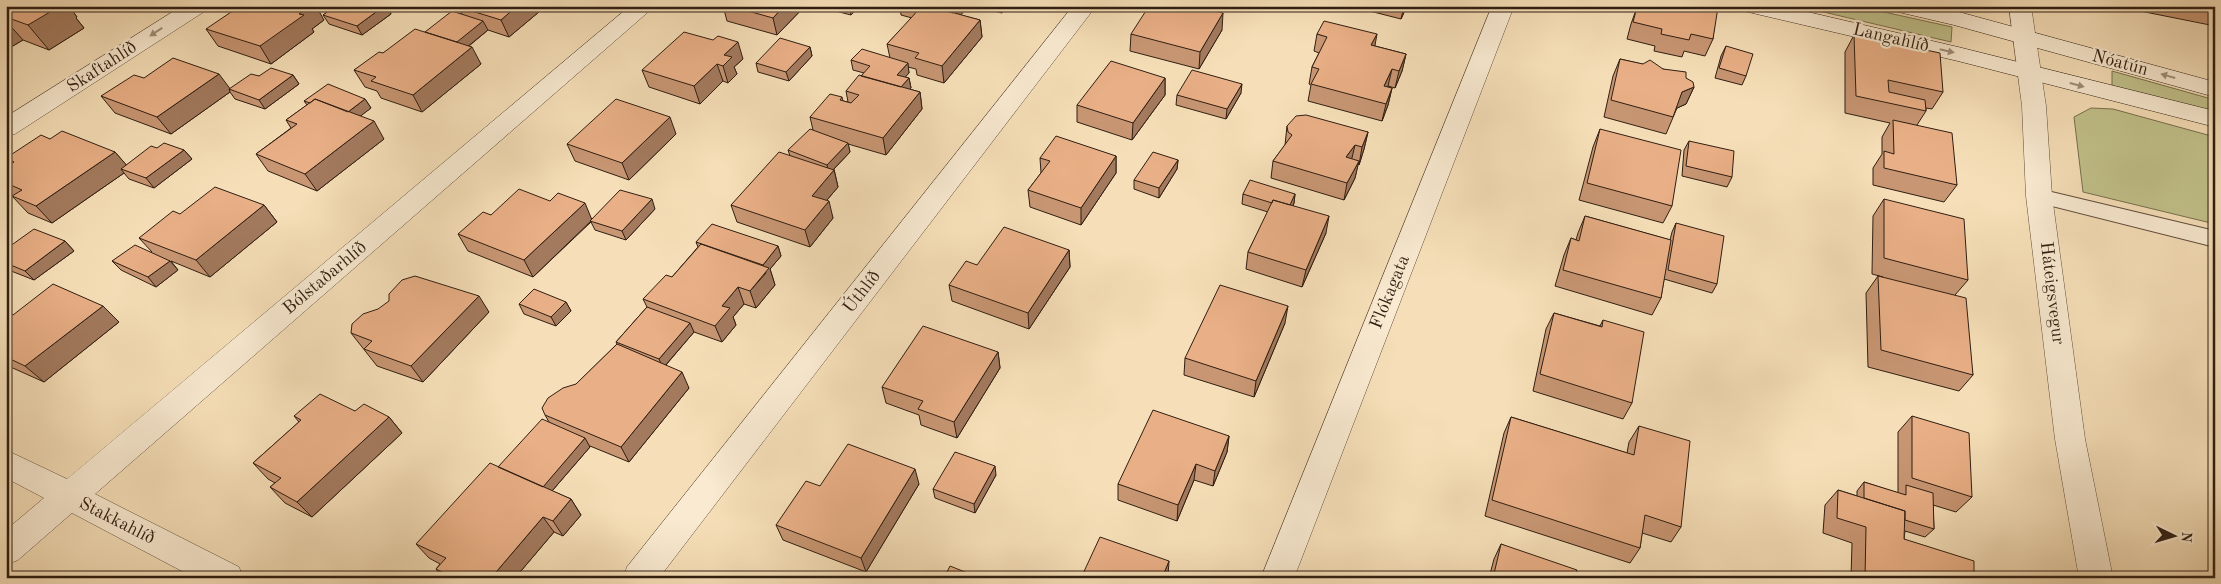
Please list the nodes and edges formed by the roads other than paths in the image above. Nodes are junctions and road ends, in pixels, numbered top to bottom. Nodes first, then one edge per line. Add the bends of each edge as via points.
1 (198, 6) edge
2 (644, 6) edge
3 (1085, 6) edge
4 (1504, 6) edge
5 (1752, 6) edge
6 (1902, 6) edge
7 (2020, 6) edge
8 (2025, 37) junction
9 (2030, 73) junction
10 (2215, 90) edge
11 (2215, 119) edge
12 (6, 128) edge
13 (2040, 196) junction
14 (2215, 239) edge
15 (6, 463) edge
16 (69, 496) junction
17 (6, 550) edge
18 (227, 578) edge
19 (639, 578) edge
20 (1277, 578) edge
21 (2096, 578) edge

1 -> 12 street, Skaftahlíð
2 - 16 street, Bólstaðarhlíð
3 - 19 street, Úthlíð
4 - 20 street, Flókagata
5 -> 9 street, Langahlíð
6 - 8 street, Langahlíð
7 - 8 street, Háteigsvegur
8 - 9 street, Háteigsvegur
10 -> 8 street, Nóatún
9 -> 11 street, Nóatún
9 - 13 street, Háteigsvegur
13 - 14 lane
13 - 21 street, Háteigsvegur via 2070,439
15 - 16 street, Stakkahlíð
16 - 17 street, Bólstaðarhlíð
16 - 18 street, Stakkahlíð

